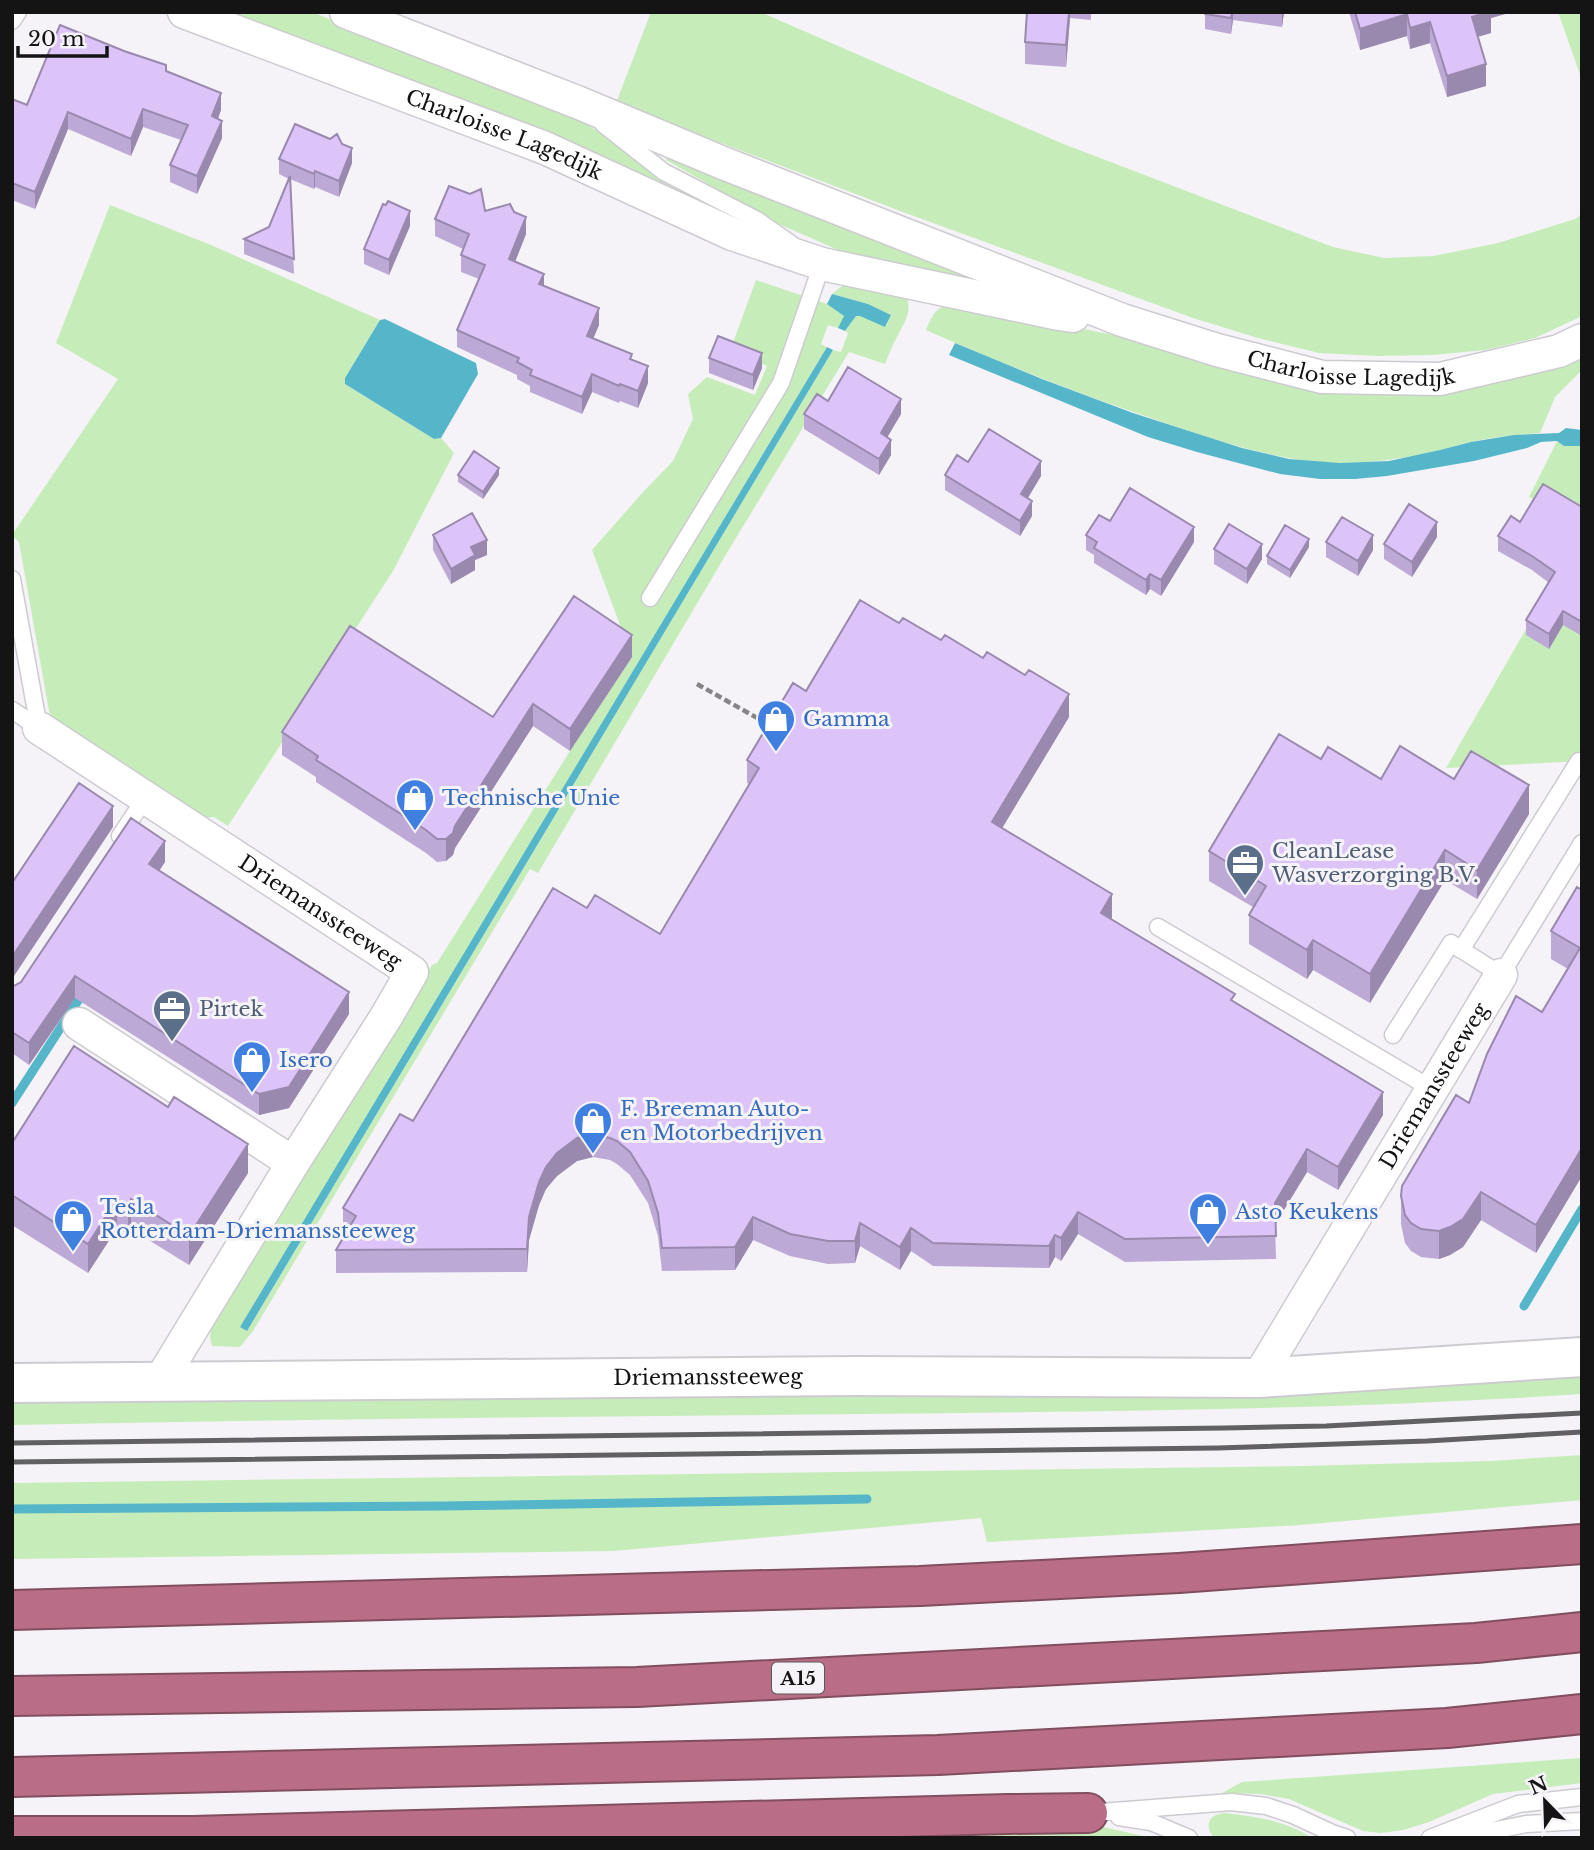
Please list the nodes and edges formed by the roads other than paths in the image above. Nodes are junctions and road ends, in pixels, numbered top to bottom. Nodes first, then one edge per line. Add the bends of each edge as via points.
1 (18, 12) edge
2 (184, 12) edge
3 (346, 12) edge
4 (12, 21) edge
5 (577, 103) junction
6 (822, 264) junction
7 (1122, 320) junction
8 (1582, 340) edge
9 (12, 579) edge
10 (650, 598) dead end
11 (12, 710) edge
12 (39, 728) junction
13 (1579, 761) dead end
14 (146, 797) junction
15 (1582, 843) edge
16 (115, 844) edge
17 (1158, 927) dead end
18 (1461, 950) junction
19 (1501, 975) junction
20 (79, 1024) dead end
21 (1393, 1035) dead end
22 (1432, 1089) junction
23 (293, 1163) junction
24 (1582, 1357) edge
25 (1258, 1378) junction
26 (160, 1381) junction
27 (12, 1383) edge
28 (1582, 1544) edge
29 (12, 1610) edge
30 (1582, 1632) edge
31 (12, 1696) edge
32 (1582, 1714) edge
33 (12, 1777) edge
34 (1582, 1797) edge
35 (1088, 1813) junction
36 (1582, 1821) edge
37 (12, 1836) edge
38 (1339, 1836) edge
39 (1189, 1838) edge
40 (1430, 1838) edge
41 (1456, 1838) edge

1 - 4 lane
2 - 6 street, Charloisse Lagedijk via 545,148 732,234
3 - 5 street, Charloisse Lagedijk
5 - 6 lane, Charloisse Lagedijk via 664,172 757,220
5 - 7 street, Charloisse Lagedijk
6 - 7 street, Charloisse Lagedijk via 1059,314
6 - 10 lane via 781,383
7 - 8 street, Charloisse Lagedijk via 1322,377 1440,379 1559,351
9 - 12 lane
11 - 12 lane
12 - 14 street, Driemanssteeweg
13 - 18 lane
14 - 16 lane
14 - 23 street, Driemanssteeweg via 412,972
15 - 19 lane
17 - 22 lane
18 - 19 lane
18 - 21 lane via 1451,943
19 - 22 street, Driemanssteeweg
20 - 23 street
22 - 25 street, Driemanssteeweg
23 - 26 street, Driemanssteeweg
24 - 25 main road, Driemanssteeweg
25 - 26 main road, Driemanssteeweg
26 - 27 main road, Driemanssteeweg
28 - 29 highway via 920,1586
30 - 31 highway, A15 via 1476,1643 637,1687
32 - 33 highway via 1447,1728 938,1755
34 - 40 lane via 1518,1804
35 - 37 highway via 193,1836
35 - 38 lane via 1231,1802 1266,1806
35 - 39 lane via 1151,1822
36 - 41 lane via 1526,1824

